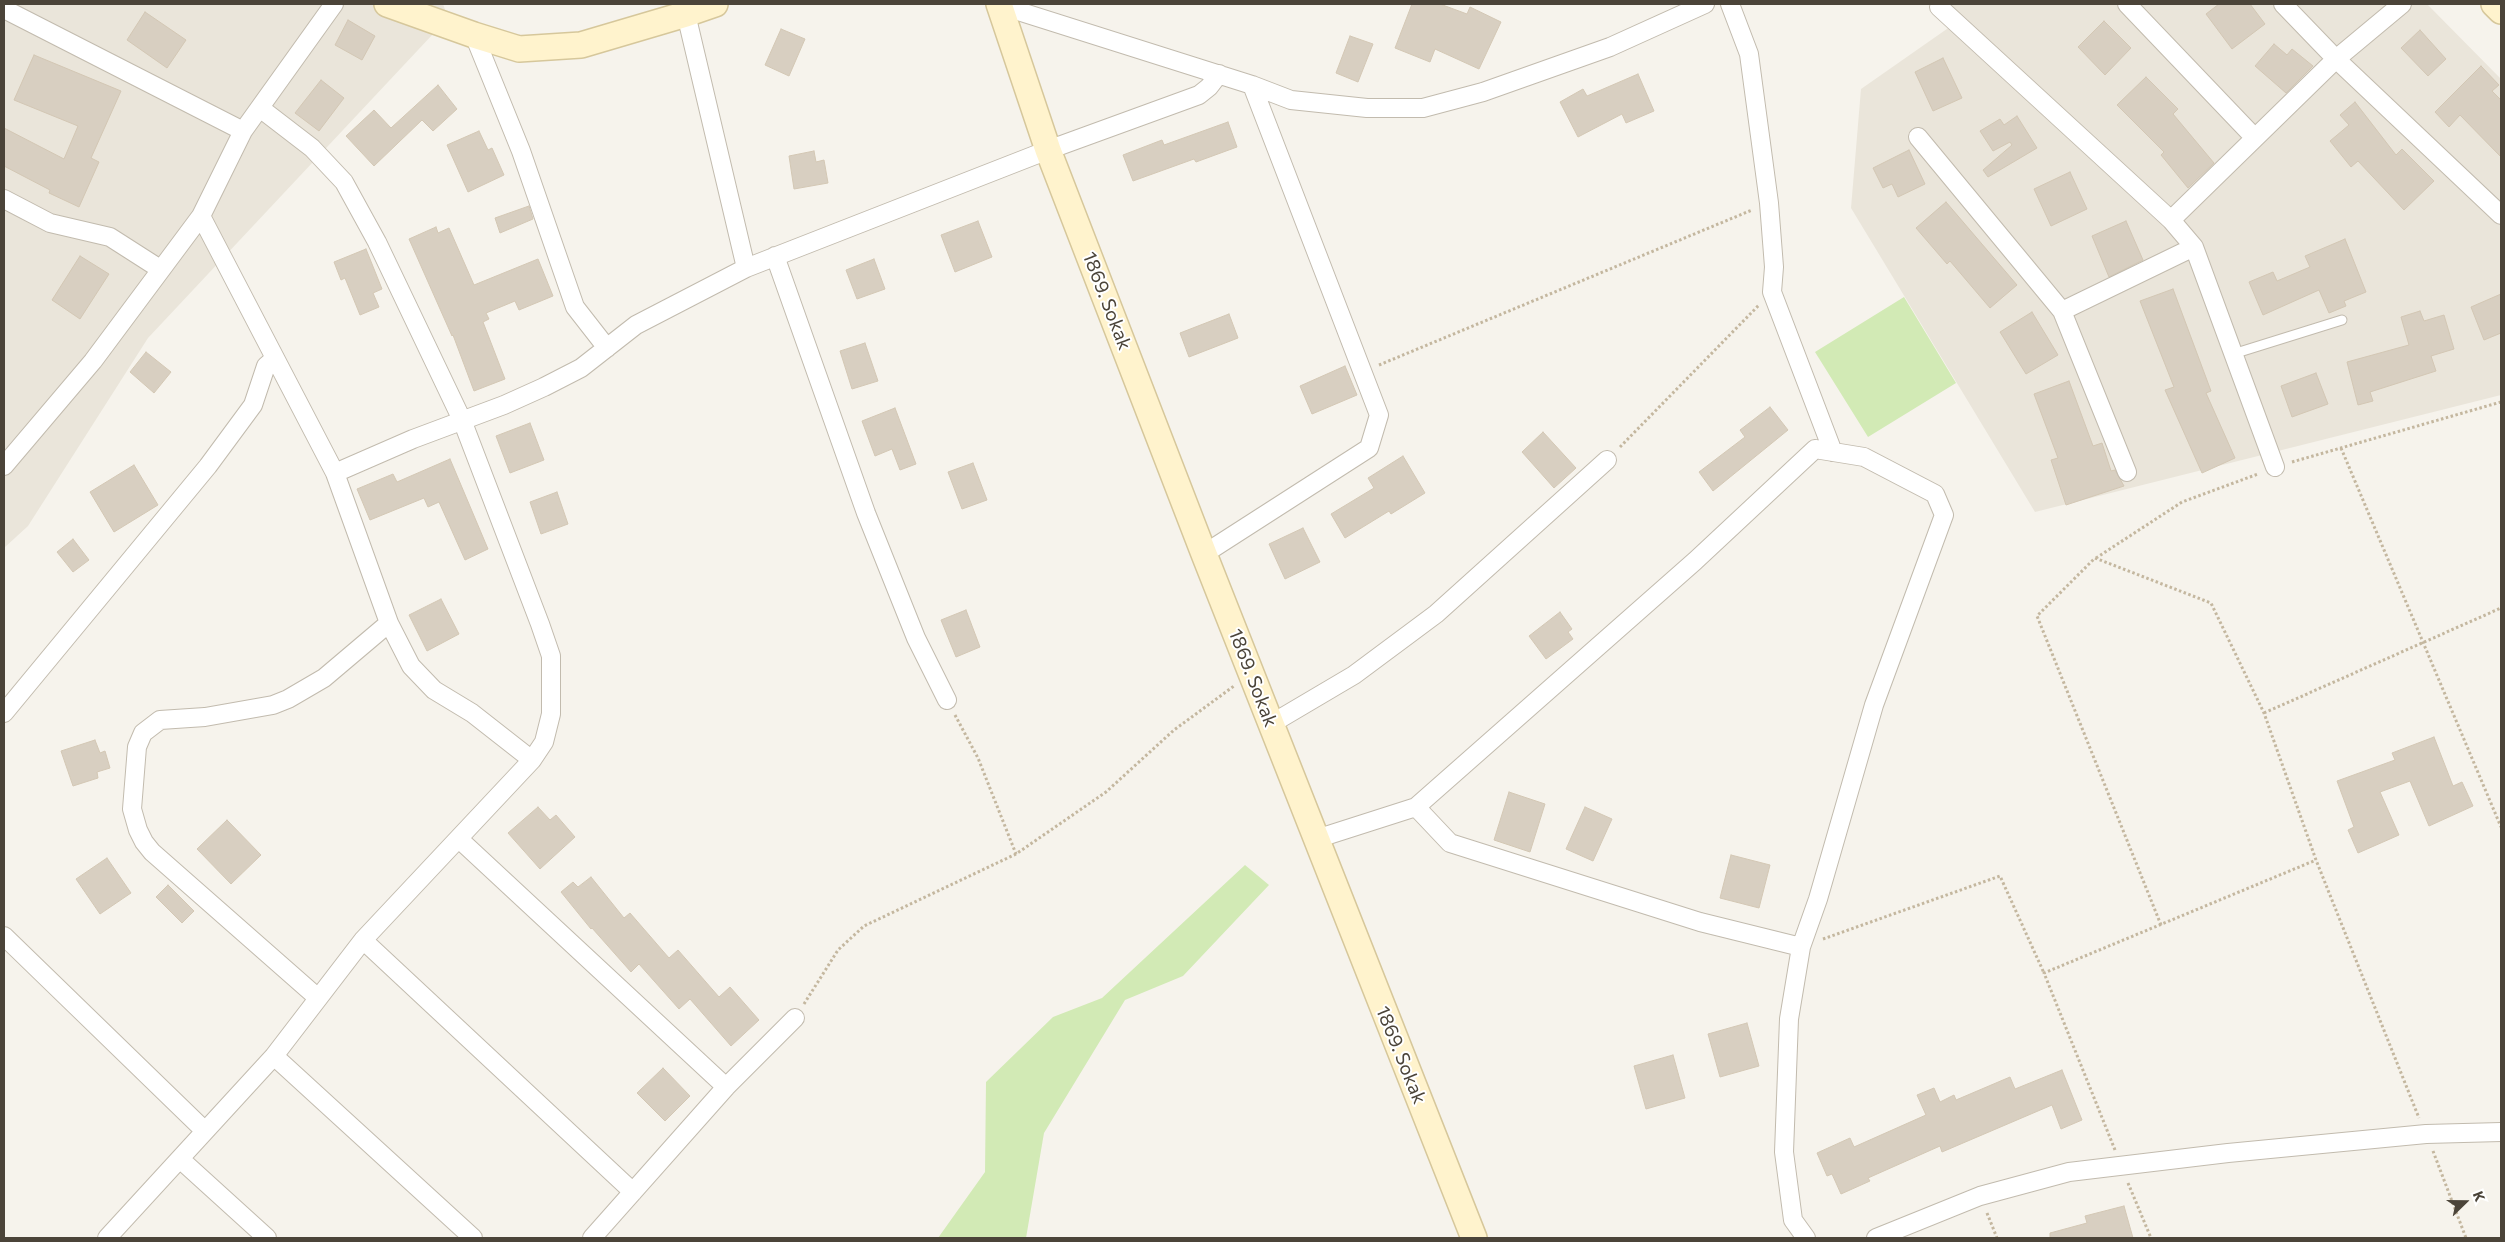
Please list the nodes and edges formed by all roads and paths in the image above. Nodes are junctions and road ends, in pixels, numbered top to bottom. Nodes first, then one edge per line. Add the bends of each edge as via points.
1 (334, 4) edge
2 (387, 4) edge
3 (715, 4) edge
4 (995, 4) edge
5 (1705, 4) edge
6 (1730, 4) edge
7 (2127, 4) edge
8 (2283, 4) edge
9 (2402, 4) edge
10 (2494, 4) edge
11 (1939, 7) dead end
12 (4, 9) edge
13 (2501, 11) edge
14 (686, 14) junction
15 (474, 36) junction
16 (2336, 60) junction
17 (1218, 74) junction
18 (1252, 85) junction
19 (260, 108) junction
20 (243, 131) junction
21 (1918, 137) dead end
22 (2254, 137) junction
23 (1048, 150) junction
24 (4, 199) edge
25 (1769, 203) junction
26 (2501, 215) edge
27 (201, 216) junction
28 (2171, 220) junction
29 (2194, 246) junction
30 (775, 256) junction
31 (160, 268) junction
32 (746, 268) junction
33 (1772, 292) junction
34 (2062, 311) junction
35 (2342, 320) dead end
36 (607, 348) junction
37 (2233, 354) junction
38 (274, 359) junction
39 (1362, 372) junction
40 (2501, 402) edge
41 (462, 420) junction
42 (2341, 448) junction
43 (1833, 452) junction
44 (1607, 460) joint
45 (4, 466) edge
46 (2275, 467) junction
47 (2127, 472) dead end
48 (335, 473) junction
49 (1204, 554) junction
50 (2096, 558) junction
51 (2501, 608) edge
52 (389, 623) junction
53 (2422, 643) junction
54 (1252, 676) junction
55 (947, 700) joint
56 (4, 713) edge
57 (2264, 713) junction
58 (1271, 724) junction
59 (532, 760) junction
60 (1416, 807) junction
61 (2501, 827) edge
62 (459, 839) junction
63 (1316, 839) junction
64 (1016, 854) junction
65 (2316, 860) junction
66 (2161, 925) junction
67 (4, 936) edge
68 (362, 940) junction
69 (1801, 947) junction
70 (2044, 973) junction
71 (318, 998) junction
72 (795, 1018) joint
73 (274, 1056) junction
74 (726, 1087) junction
75 (205, 1131) junction
76 (2501, 1132) edge
77 (2426, 1134) junction
78 (180, 1159) junction
79 (2121, 1166) junction
80 (633, 1192) junction
81 (1980, 1196) junction
82 (107, 1238) edge
83 (267, 1238) edge
84 (473, 1238) edge
85 (592, 1238) edge
86 (1474, 1238) edge
87 (1806, 1238) edge
88 (1876, 1238) edge
89 (1997, 1238) edge
90 (2151, 1238) edge
91 (2466, 1238) edge

1 - 19 street
2 - 15 main road
3 - 14 main road
4 - 17 street
4 - 23 main road, 1869. Sokak
5 - 18 street via 1610,47 1483,92 1423,108 1367,108 1291,100
6 - 25 street via 1749,54
7 - 22 street
8 - 16 street
9 - 16 street
10 - 13 main road
11 - 28 street
12 - 20 street
14 - 15 main road via 581,45 519,49
14 - 32 street
15 - 36 street via 521,151 575,307
16 - 22 street
16 - 26 street
17 - 18 street
17 - 23 street via 1199,95
18 - 39 street
19 - 20 street
19 - 41 street via 312,148 344,182 377,242
20 - 27 street
21 - 34 street
22 - 28 street
23 - 30 street
23 - 49 main road, 1869. Sokak
24 - 31 street via 50,223 110,237
25 - 33 street via 1774,267
25 - 39 path
27 - 31 street
27 - 38 street
28 - 29 street
29 - 34 street
29 - 37 street
30 - 32 street
30 - 55 street via 866,513 916,638
31 - 45 street via 93,361
32 - 36 street via 636,325
33 - 43 street
33 - 44 path
34 - 47 street
35 - 37 lane
36 - 41 street via 566,376 504,405
37 - 46 street
38 - 48 street
38 - 56 street via 266,366 253,405 224,445
39 - 49 street via 1379,415 1369,448
40 - 42 path
41 - 48 street
41 - 59 street via 551,656 552,714 544,742
42 - 46 path
42 - 53 path
43 - 60 street via 1814,449 1695,561
43 - 69 street via 1864,457 1935,494 1944,515 1874,705
44 - 58 street via 1436,614 1354,675
46 - 50 path via 2182,502
48 - 52 street
49 - 54 main road, 1869. Sokak
50 - 57 path via 2211,603
50 - 66 path via 2037,616
51 - 53 path
52 - 59 street via 411,666 434,690 472,713
52 - 71 street via 324,678 288,699 273,705 205,717 160,720 143,733 137,747 132,809 144,842
53 - 57 path
53 - 61 path
54 - 58 main road, 1869. Sokak
54 - 64 path via 1194,713 1106,792
55 - 64 path via 978,758
57 - 65 path
58 - 63 main road, 1869. Sokak
59 - 62 street
60 - 63 street
60 - 69 street via 1450,843 1700,922
62 - 68 street
62 - 74 street
63 - 86 main road, 1869. Sokak
64 - 72 path via 864,926 838,950
65 - 66 path
65 - 77 path
66 - 70 path
67 - 75 street
68 - 71 street
68 - 80 street
69 - 70 path via 2000,876
69 - 87 street via 1789,1019 1784,1152 1793,1220
70 - 79 path
71 - 73 street
72 - 74 street
73 - 75 street
73 - 84 street
74 - 80 street
75 - 78 street
76 - 77 street
77 - 79 street
77 - 91 path
78 - 82 street
78 - 83 street
79 - 81 street via 2069,1172
79 - 90 path
80 - 85 street
81 - 88 street
81 - 89 path

